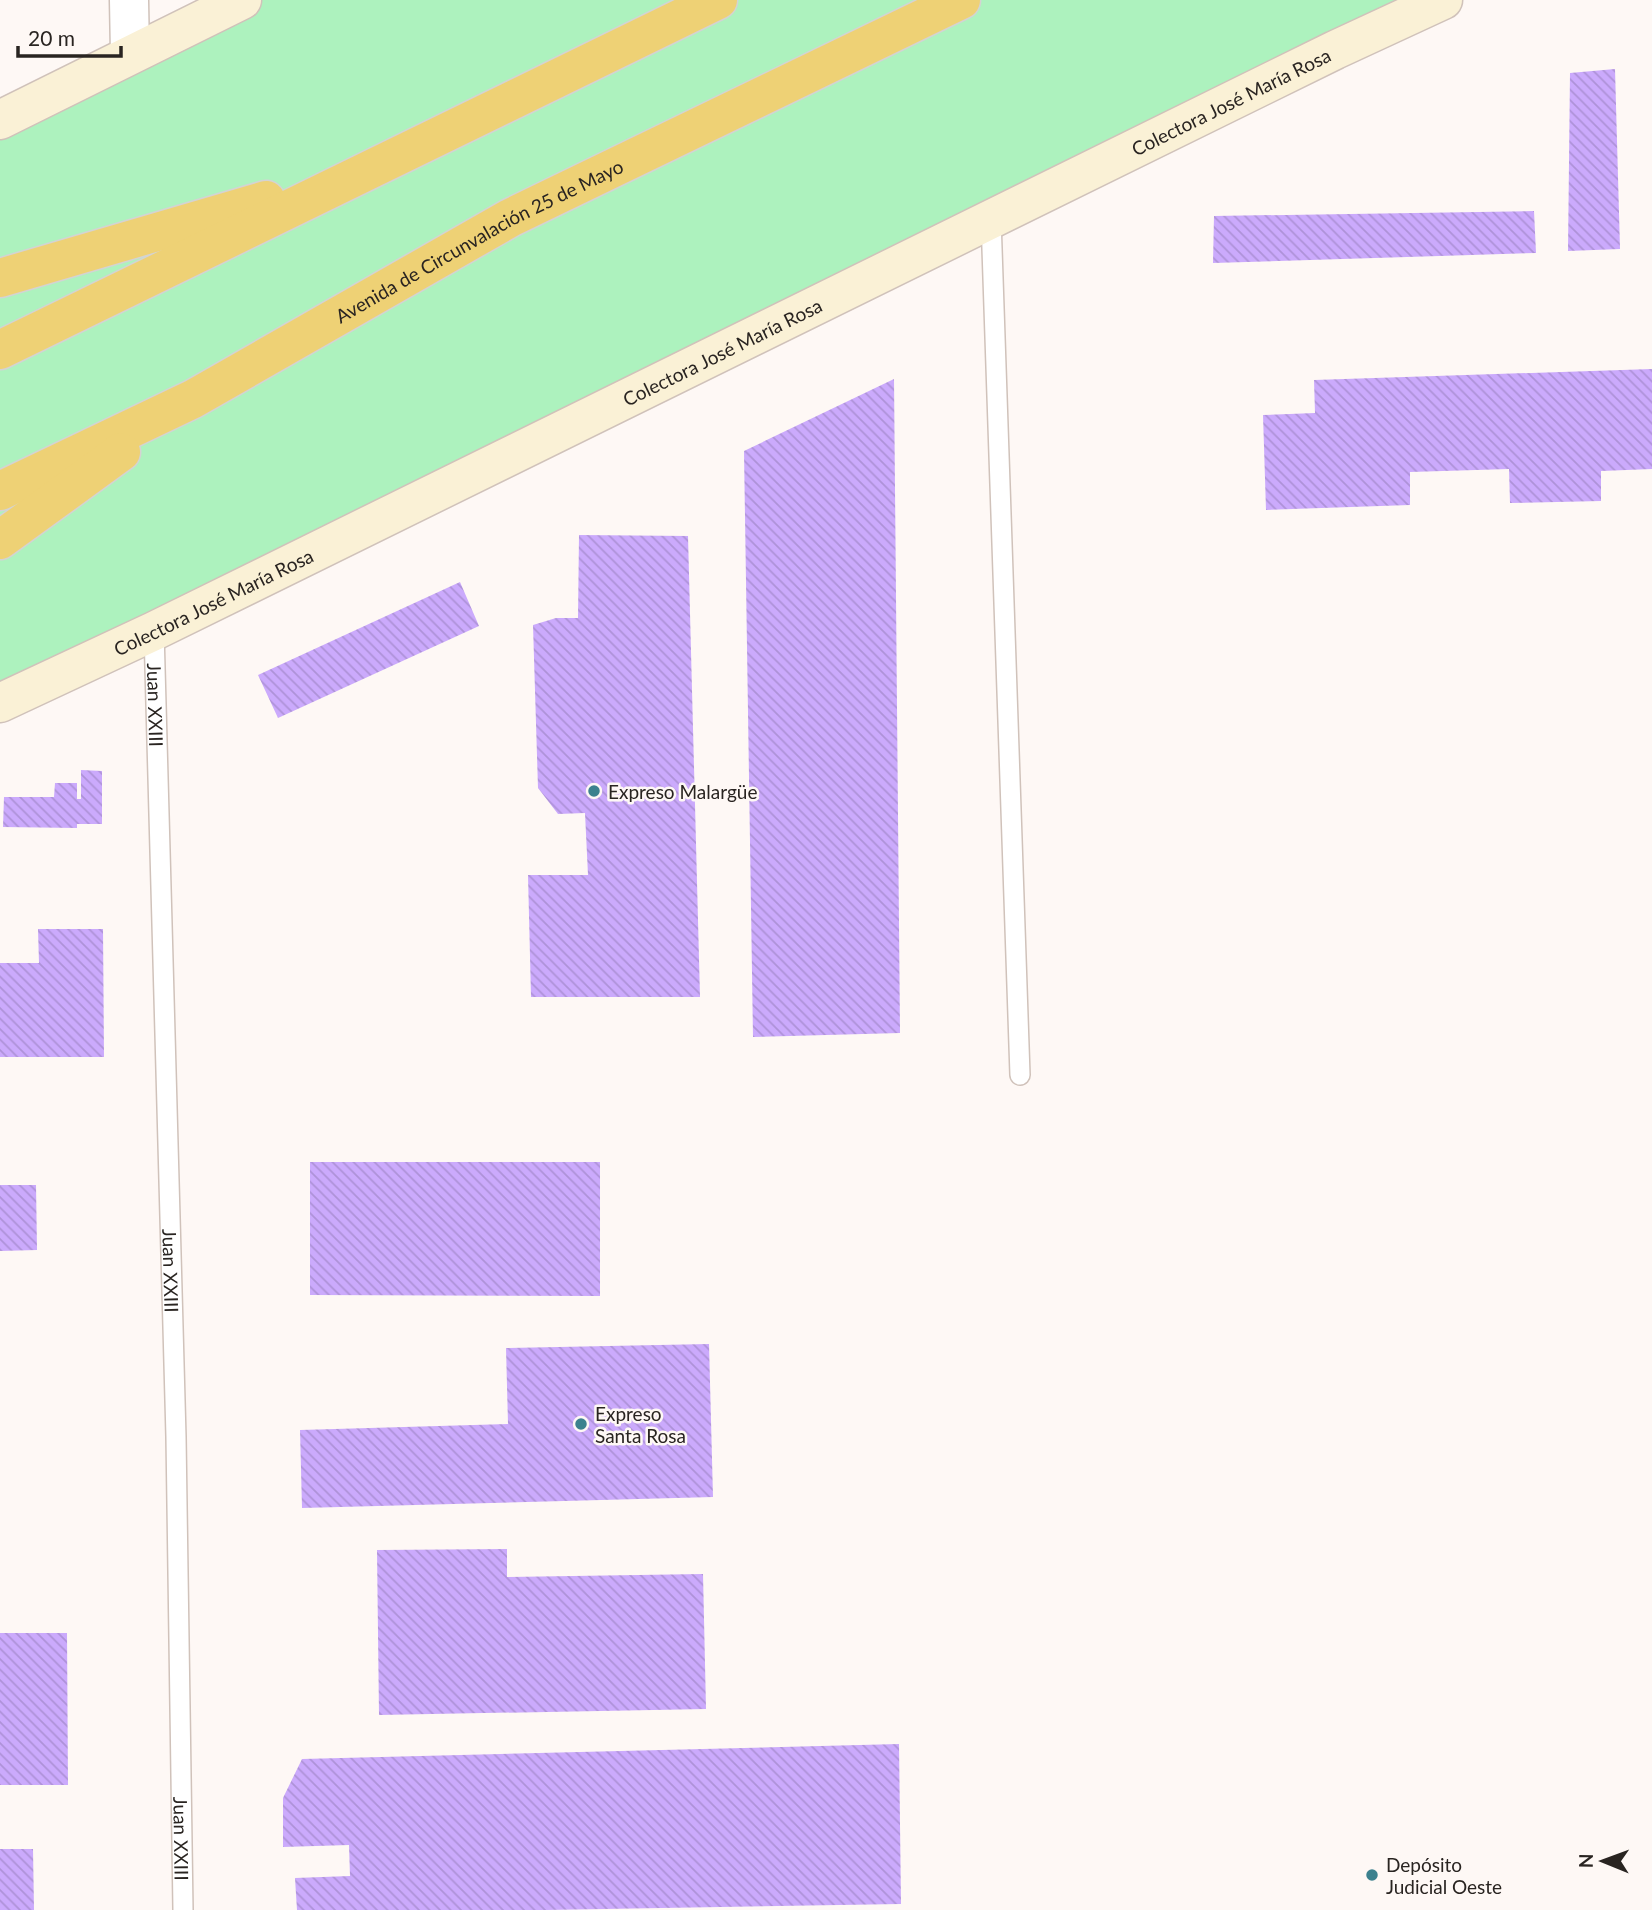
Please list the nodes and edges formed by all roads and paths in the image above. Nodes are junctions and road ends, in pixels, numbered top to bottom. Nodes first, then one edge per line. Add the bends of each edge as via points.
1 (129, 0) edge
2 (242, 0) edge
3 (718, 0) edge
4 (961, 0) edge
5 (1443, 0) edge
6 (130, 54) junction
7 (0, 120) edge
8 (372, 169) junction
9 (991, 219) junction
10 (0, 278) edge
11 (0, 350) edge
12 (193, 399) junction
13 (0, 491) edge
14 (0, 540) edge
15 (154, 631) junction
16 (0, 703) edge
17 (1020, 1075) dead end
18 (183, 1910) edge

1 - 6 street
2 - 6 main road
3 - 8 highway
4 - 12 highway, Avenida de Circunvalación 25 de Mayo via 510,218
5 - 9 main road, Colectora José María Rosa
6 - 7 main road
8 - 10 highway
8 - 11 highway
9 - 15 main road, Colectora José María Rosa
9 - 17 lane
12 - 13 highway, Avenida de Circunvalación 25 de Mayo
12 - 14 highway
15 - 16 main road, Colectora José María Rosa
15 - 18 lane, Juan XXIII

